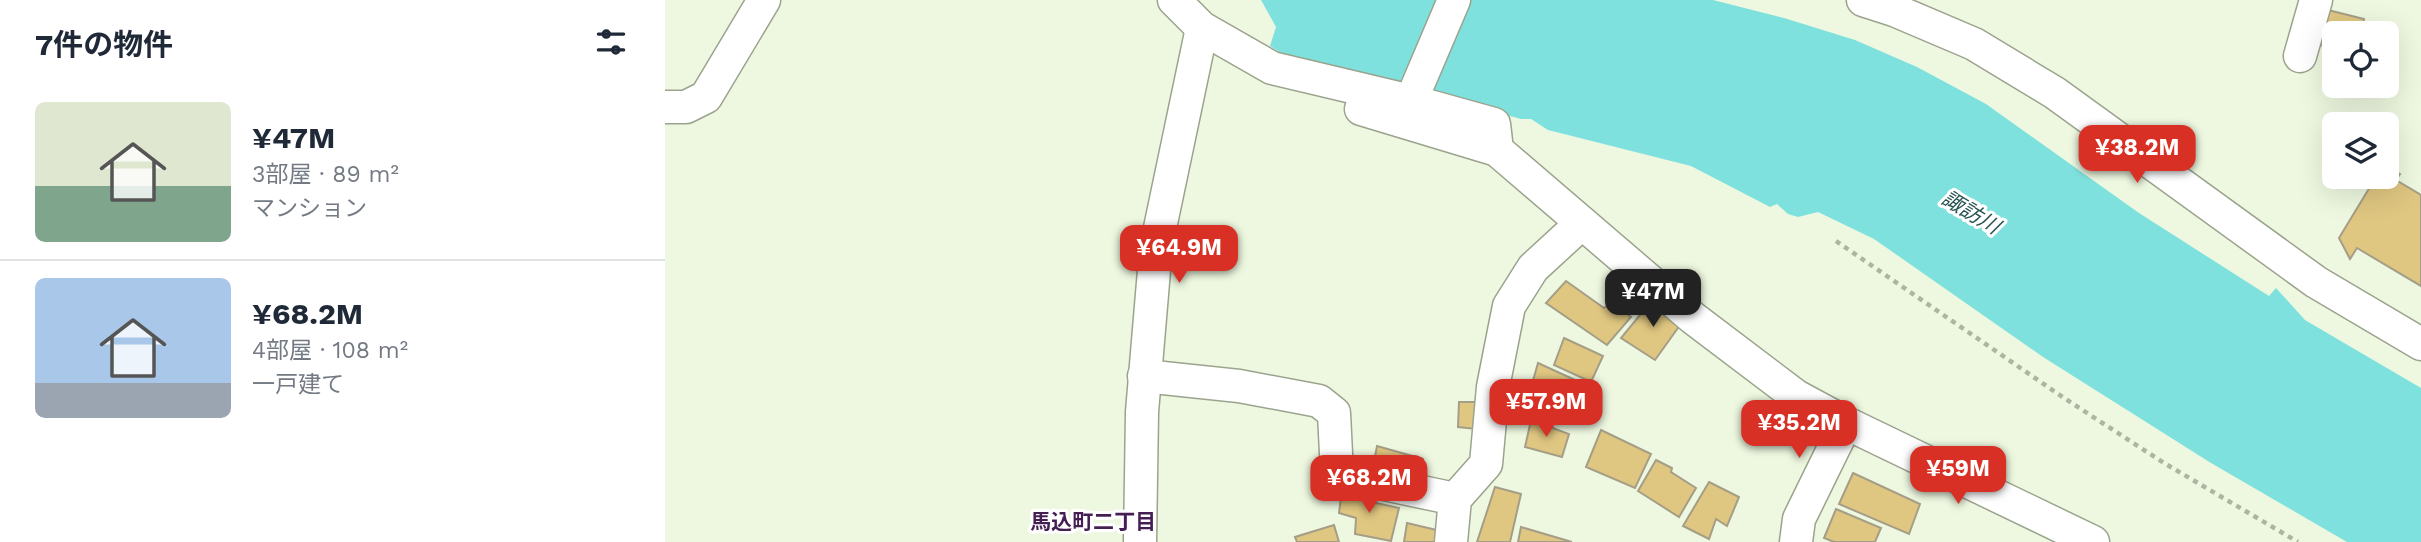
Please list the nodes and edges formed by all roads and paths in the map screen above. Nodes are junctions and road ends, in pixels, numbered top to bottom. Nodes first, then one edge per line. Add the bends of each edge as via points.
1 (764, 0) edge
2 (1174, 0) edge
3 (1454, 0) edge
4 (1863, 0) edge
5 (2316, 0) edge
6 (1202, 28) junction
7 (2300, 56) dead end
8 (1272, 68) junction
9 (1412, 97) junction
10 (665, 107) edge
11 (1497, 150) junction
12 (1582, 223) junction
13 (1836, 241) dead end
14 (2421, 344) edge
15 (1144, 376) junction
16 (1846, 423) junction
17 (1455, 499) junction
18 (1140, 542) edge
19 (1451, 542) edge
20 (1795, 542) edge
21 (2093, 542) edge
22 (2298, 542) edge

1 - 10 street via 706,97 686,107
2 - 6 street
3 - 9 street
4 - 14 street via 1974,44 2055,93 2316,282
5 - 7 street
6 - 8 street
6 - 15 street via 1156,247
8 - 9 street
8 - 11 street via 1325,98
9 - 11 street via 1494,124
11 - 12 street
12 - 16 street via 1693,318 1796,396
12 - 17 street via 1533,268 1509,306 1493,387 1486,464
13 - 22 path via 2086,413
15 - 17 street via 1239,386 1319,401 1334,413 1337,474
15 - 18 street
16 - 20 street via 1799,519
16 - 21 street
17 - 19 street

